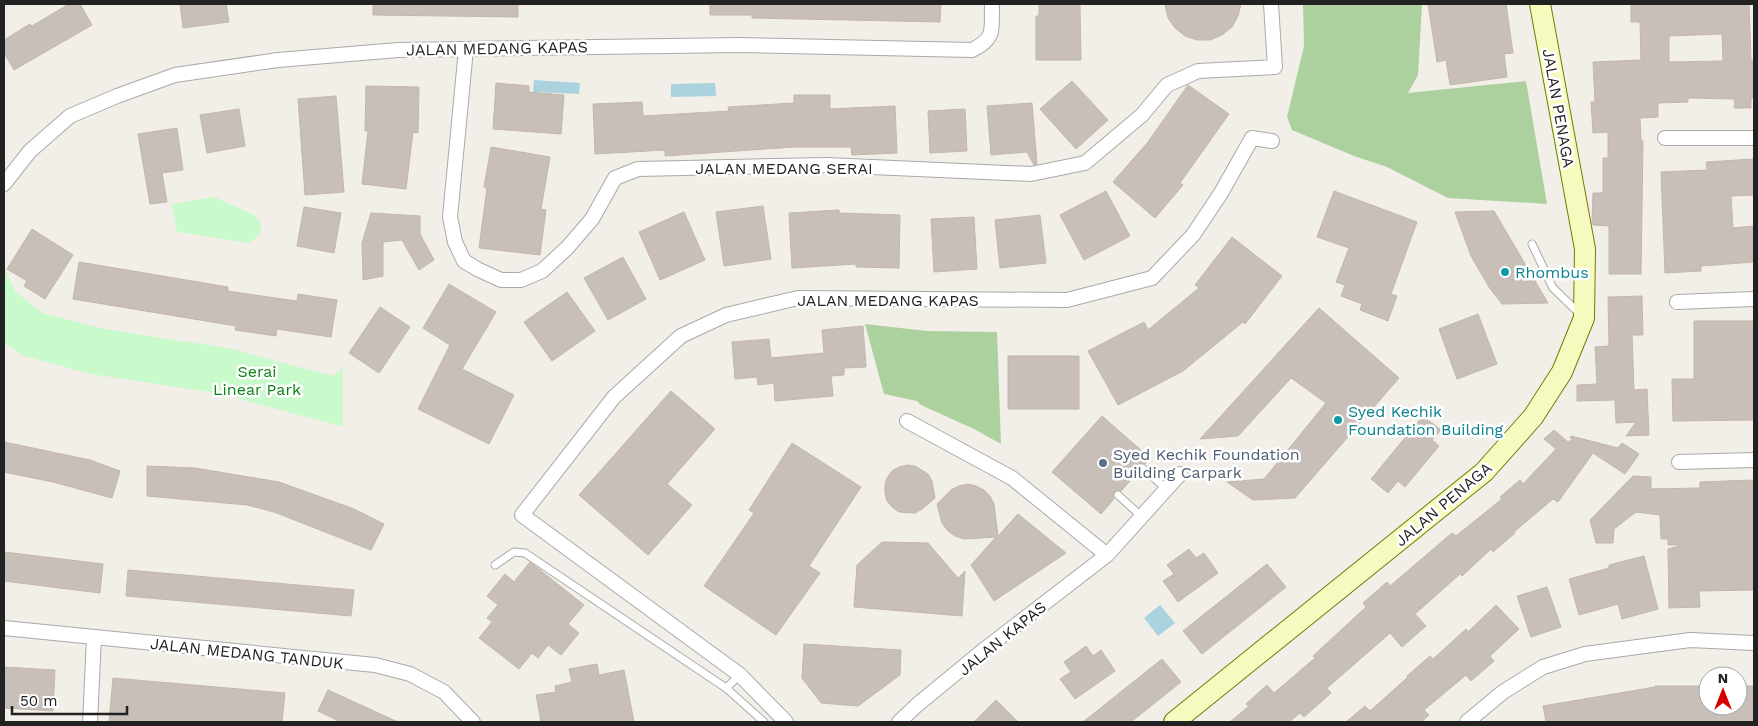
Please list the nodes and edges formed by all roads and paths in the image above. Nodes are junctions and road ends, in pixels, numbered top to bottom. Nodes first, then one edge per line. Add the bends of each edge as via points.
1 (992, 4) edge
2 (1271, 4) edge
3 (1540, 4) edge
4 (466, 49) junction
5 (1665, 138) dead end
6 (1754, 138) edge
7 (1272, 141) dead end
8 (4, 184) edge
9 (1532, 244) dead end
10 (1754, 300) edge
11 (1677, 302) dead end
12 (1584, 318) junction
13 (907, 421) dead end
14 (1754, 460) edge
15 (1679, 462) dead end
16 (1142, 468) dead end
17 (1180, 474) dead end
18 (1168, 489) junction
19 (1118, 495) dead end
20 (1141, 516) junction
21 (1107, 555) junction
22 (495, 565) dead end
23 (4, 628) edge
24 (94, 638) junction
25 (1754, 643) edge
26 (740, 675) junction
27 (726, 688) junction
28 (90, 722) edge
29 (473, 722) edge
30 (764, 722) edge
31 (786, 722) edge
32 (898, 722) edge
33 (1174, 722) edge
34 (1467, 722) edge

1 - 4 street, JALAN MEDANG KAPAS via 991,34 983,45 972,50 740,45
2 - 4 street, JALAN MEDANG SERAI via 1275,67 1198,71 1167,85 1142,115 1085,163 1031,174 827,165 638,169 615,178 592,219 567,248 542,271 522,280 501,280 477,269 464,261 455,242 450,217
3 - 12 street, JALAN PENAGA via 1584,249
4 - 8 street, JALAN MEDANG KAPAS via 347,53 174,75 70,116 30,151
5 - 6 street
7 - 26 street, JALAN MEDANG KAPAS via 1252,138 1193,235 1152,278 1067,300 798,298 726,315 681,336 614,397 522,514
9 - 12 lane via 1553,288
10 - 11 street
12 - 33 street, JALAN PENAGA via 1562,372 1533,417 1484,472
13 - 21 street via 1012,478
14 - 15 street
16 - 18 lane
17 - 18 street, JALAN KAPAS
18 - 20 street, JALAN KAPAS
19 - 20 lane
20 - 21 street, JALAN KAPAS
21 - 32 street, JALAN KAPAS
22 - 27 lane via 514,552 525,553
23 - 24 street, JALAN MEDANG TANDUK
24 - 28 street
24 - 29 street, JALAN MEDANG TANDUK via 375,666 410,674 444,692
25 - 34 street via 1690,640 1585,654 1543,667 1503,692
26 - 27 lane
26 - 31 street, JALAN MEDANG KAPAS
27 - 30 lane

